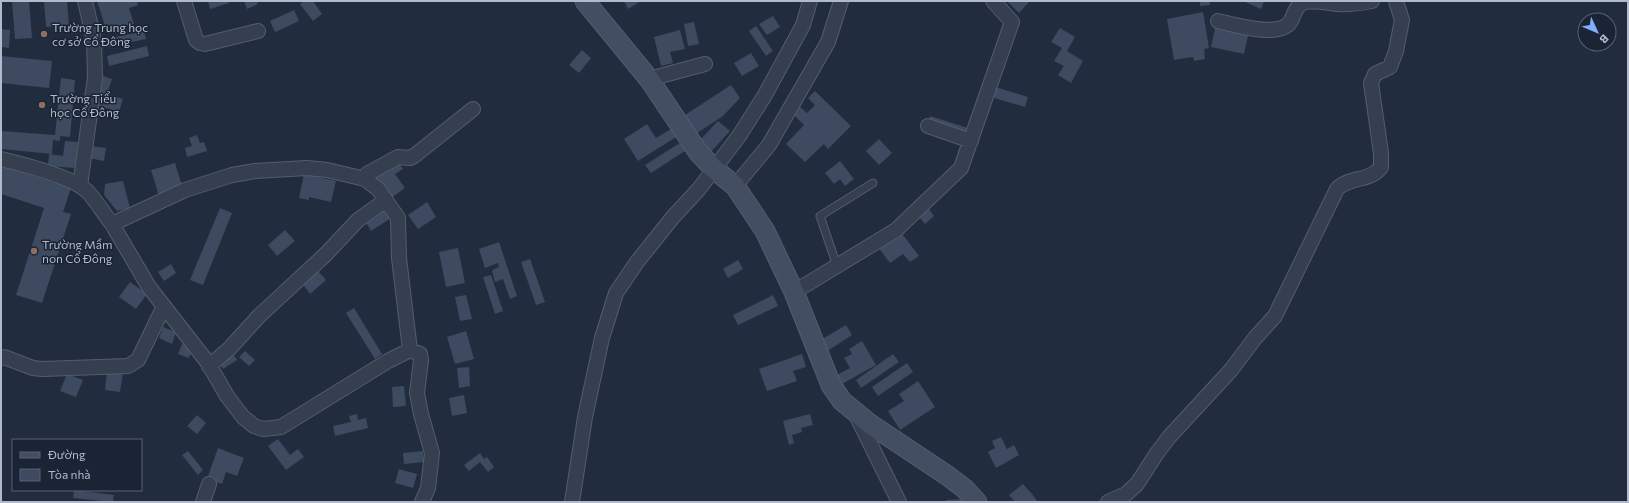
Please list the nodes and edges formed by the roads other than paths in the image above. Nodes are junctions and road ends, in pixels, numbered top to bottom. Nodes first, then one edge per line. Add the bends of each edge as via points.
1 (85, 1) edge
2 (184, 1) edge
3 (585, 1) edge
4 (810, 1) edge
5 (841, 1) edge
6 (995, 1) edge
7 (1317, 1) edge
8 (1372, 1) edge
9 (1396, 1) edge
10 (1218, 22) dead end
11 (258, 32) dead end
12 (705, 64) dead end
13 (649, 79) junction
14 (473, 109) dead end
15 (928, 126) dead end
16 (971, 141) junction
17 (1, 159) edge
18 (724, 177) junction
19 (365, 179) junction
20 (873, 183) dead end
21 (80, 186) junction
22 (386, 200) junction
23 (112, 224) junction
24 (837, 266) junction
25 (794, 292) junction
26 (164, 306) junction
27 (410, 350) junction
28 (1, 358) edge
29 (210, 366) junction
30 (854, 412) junction
31 (208, 484) dead end
32 (203, 502) edge
33 (422, 502) edge
34 (572, 502) edge
35 (899, 502) edge
36 (977, 502) edge
37 (1108, 502) edge

1 - 21 street via 94,40 95,77
2 - 11 street via 196,40 200,43
3 - 13 street
4 - 18 street via 803,25 766,95 739,136
5 - 18 street via 828,42 769,145
6 - 16 street via 1012,22
7 - 8 street via 1341,4
7 - 10 street via 1299,5 1288,25 1278,30
9 - 37 street via 1402,20 1396,51 1392,64 1375,74 1371,83 1381,167 1373,174 1348,181 1337,189 1275,316 1231,370 1170,436 1137,484 1126,494
12 - 13 street
13 - 18 street via 698,152
14 - 19 street via 414,156 398,157 367,174
15 - 16 street
16 - 24 street via 961,168 896,230
17 - 21 street via 55,175
18 - 25 street via 766,231
18 - 34 street via 637,262 616,293 602,338 585,417
19 - 22 street via 378,189
19 - 23 street via 307,168 248,172 185,190
20 - 24 lane via 820,216
21 - 23 street
22 - 27 street via 398,218
22 - 29 street via 358,220
23 - 26 street via 149,287
24 - 25 street
25 - 30 street via 831,385 842,401
26 - 28 street via 138,360 128,366 42,369
26 - 29 street
27 - 29 street via 388,360 280,427 267,429 254,426 243,417 227,396
27 - 33 street via 421,356 417,393 432,453 428,488
30 - 35 street
30 - 36 street via 948,476
31 - 32 street

